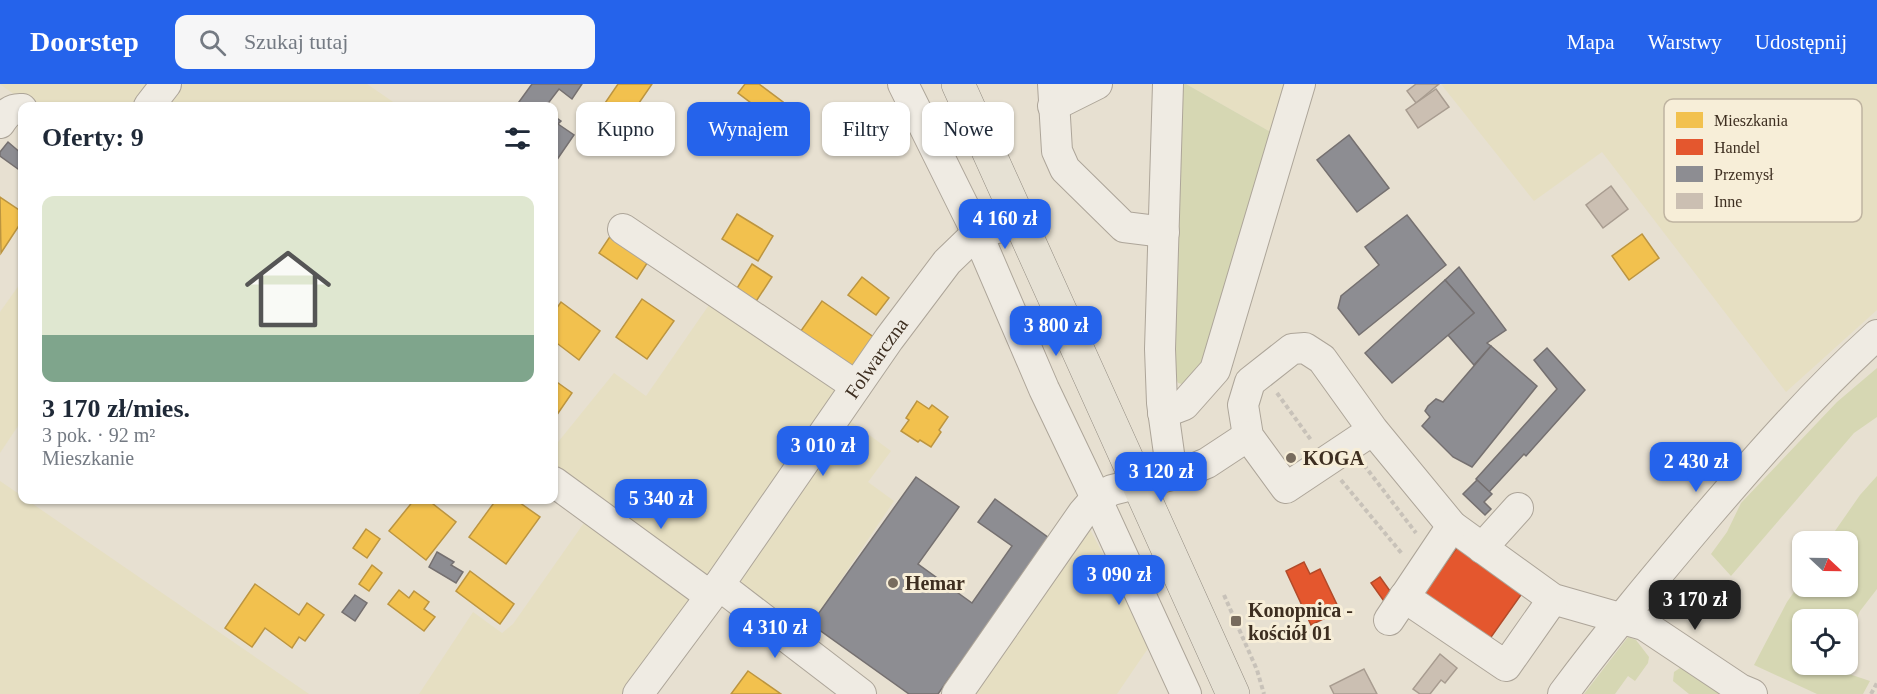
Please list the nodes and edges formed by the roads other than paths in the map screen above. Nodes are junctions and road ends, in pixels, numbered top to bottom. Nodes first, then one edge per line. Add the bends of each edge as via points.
1 (166, 84) edge
2 (903, 84) edge
3 (958, 84) edge
4 (1097, 84) edge
5 (1168, 84) edge
6 (1300, 84) edge
7 (1053, 95) edge
8 (152, 102) edge
9 (18, 109) edge
10 (0, 123) edge
11 (1021, 222) junction
12 (623, 229) dead end
13 (1164, 232) junction
14 (977, 233) junction
15 (1877, 335) edge
16 (1215, 370) junction
17 (1250, 382) junction
18 (856, 386) junction
19 (1163, 413) junction
20 (1373, 430) junction
21 (1248, 436) junction
22 (1172, 476) junction
23 (1138, 484) junction
24 (558, 485) edge
25 (1096, 498) junction
26 (1518, 508) dead end
27 (1452, 526) junction
28 (1482, 548) junction
29 (714, 591) junction
30 (1553, 599) junction
31 (1621, 618) junction
32 (638, 694) edge
33 (861, 694) edge
34 (957, 694) edge
35 (1186, 694) edge
36 (1233, 694) edge
37 (1563, 694) edge
38 (1752, 694) edge

1 - 8 street
2 - 14 street
3 - 11 main road
4 - 7 street
5 - 13 street
6 - 16 street
7 - 13 street via 1057,151 1065,169 1124,227
9 - 10 street via 6,114
11 - 14 street
11 - 23 main road
12 - 18 street
13 - 19 street via 1160,349
14 - 18 street, Folwarczna via 947,262
14 - 25 street
15 - 31 street via 1785,426
16 - 17 street
16 - 19 street via 1184,405
17 - 20 street via 1292,349 1305,348 1322,358
17 - 21 street via 1244,405
18 - 29 street, Folwarczna
19 - 22 street
20 - 21 street via 1286,488
20 - 27 street
21 - 22 street via 1207,463
22 - 23 street
23 - 25 street
23 - 36 main road
24 - 29 street
25 - 34 street
25 - 35 street
26 - 28 street
27 - 28 street
27 - 30 street via 1397,609 1506,666
28 - 30 street
29 - 32 street, Folwarczna
29 - 33 street
30 - 31 street
31 - 37 street
31 - 38 street via 1644,625

